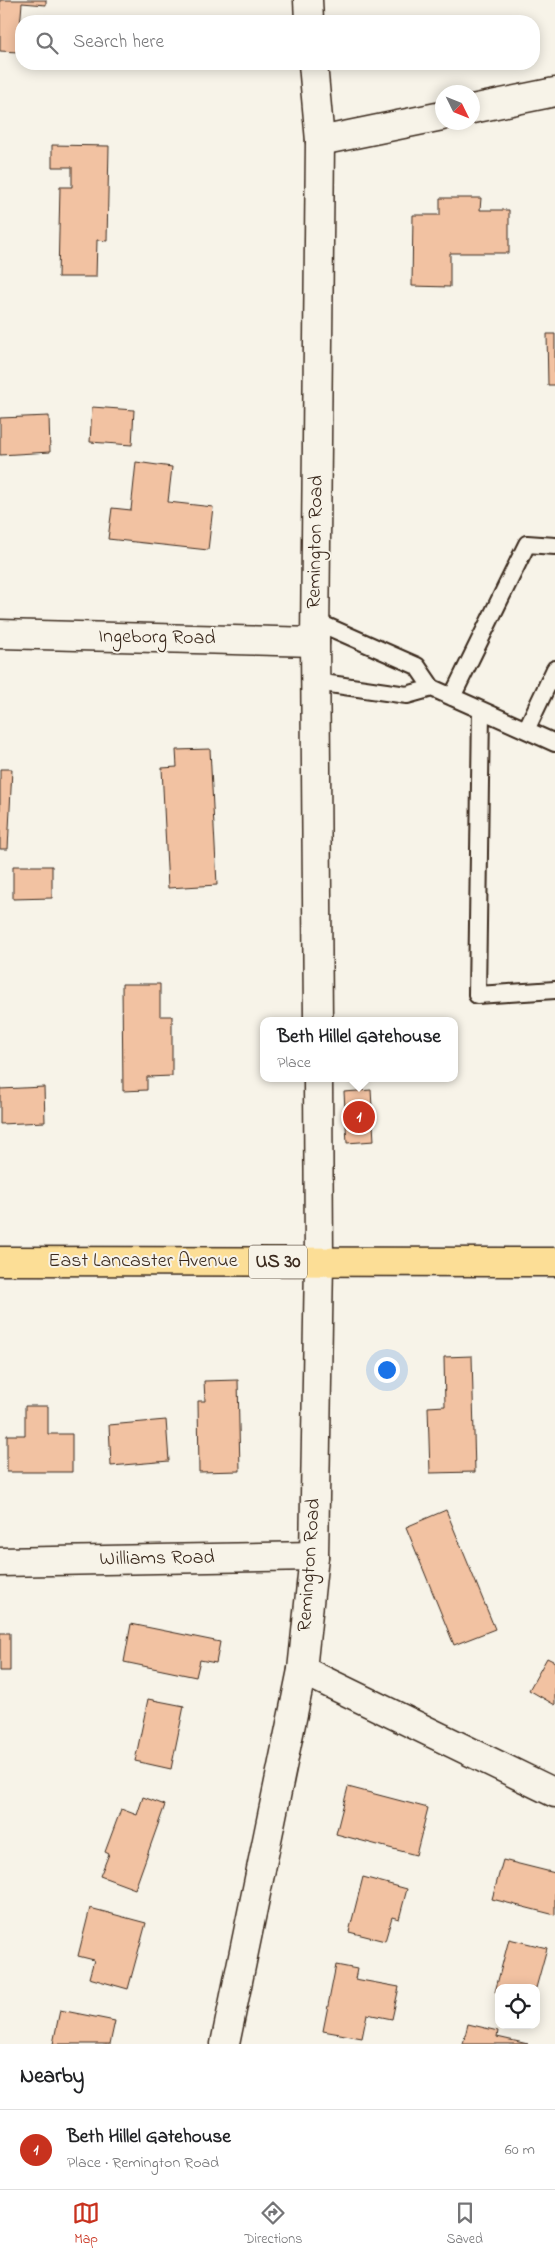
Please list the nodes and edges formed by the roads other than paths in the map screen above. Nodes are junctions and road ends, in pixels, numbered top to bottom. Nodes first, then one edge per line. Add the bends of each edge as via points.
1 (308, 0) edge
2 (309, 15) edge
3 (314, 70) edge
4 (555, 92) edge
5 (480, 107) edge
6 (435, 117) edge
7 (320, 141) junction
8 (555, 546) edge
9 (315, 631) junction
10 (0, 634) edge
11 (555, 669) edge
12 (316, 682) junction
13 (432, 688) junction
14 (452, 697) junction
15 (481, 711) junction
16 (526, 730) junction
17 (555, 743) edge
18 (555, 990) edge
19 (318, 1017) edge
20 (318, 1082) edge
21 (0, 1261) edge
22 (319, 1262) junction
23 (555, 1262) edge
24 (314, 1556) junction
25 (0, 1562) edge
26 (302, 1670) junction
27 (555, 1793) edge
28 (225, 2044) edge

1 - 2 street
3 - 7 street, Remington Road
4 - 5 street
6 - 7 street
7 - 9 street, Remington Road
8 - 14 lane via 527,544
9 - 10 street, Ingeborg Road
9 - 12 street, Remington Road
9 - 13 lane via 417,666
11 - 16 lane
12 - 13 lane via 407,695
12 - 19 street, Remington Road
13 - 14 lane
14 - 15 lane
15 - 16 lane
15 - 18 lane via 477,995
16 - 17 lane
20 - 22 street, Remington Road
21 - 22 highway, East Lancaster Avenue / US 30
22 - 23 highway, East Lancaster Avenue / US 30
22 - 24 street, Remington Road
24 - 25 street, Williams Road
24 - 26 street, Remington Road
26 - 27 street
26 - 28 street, Remington Road

